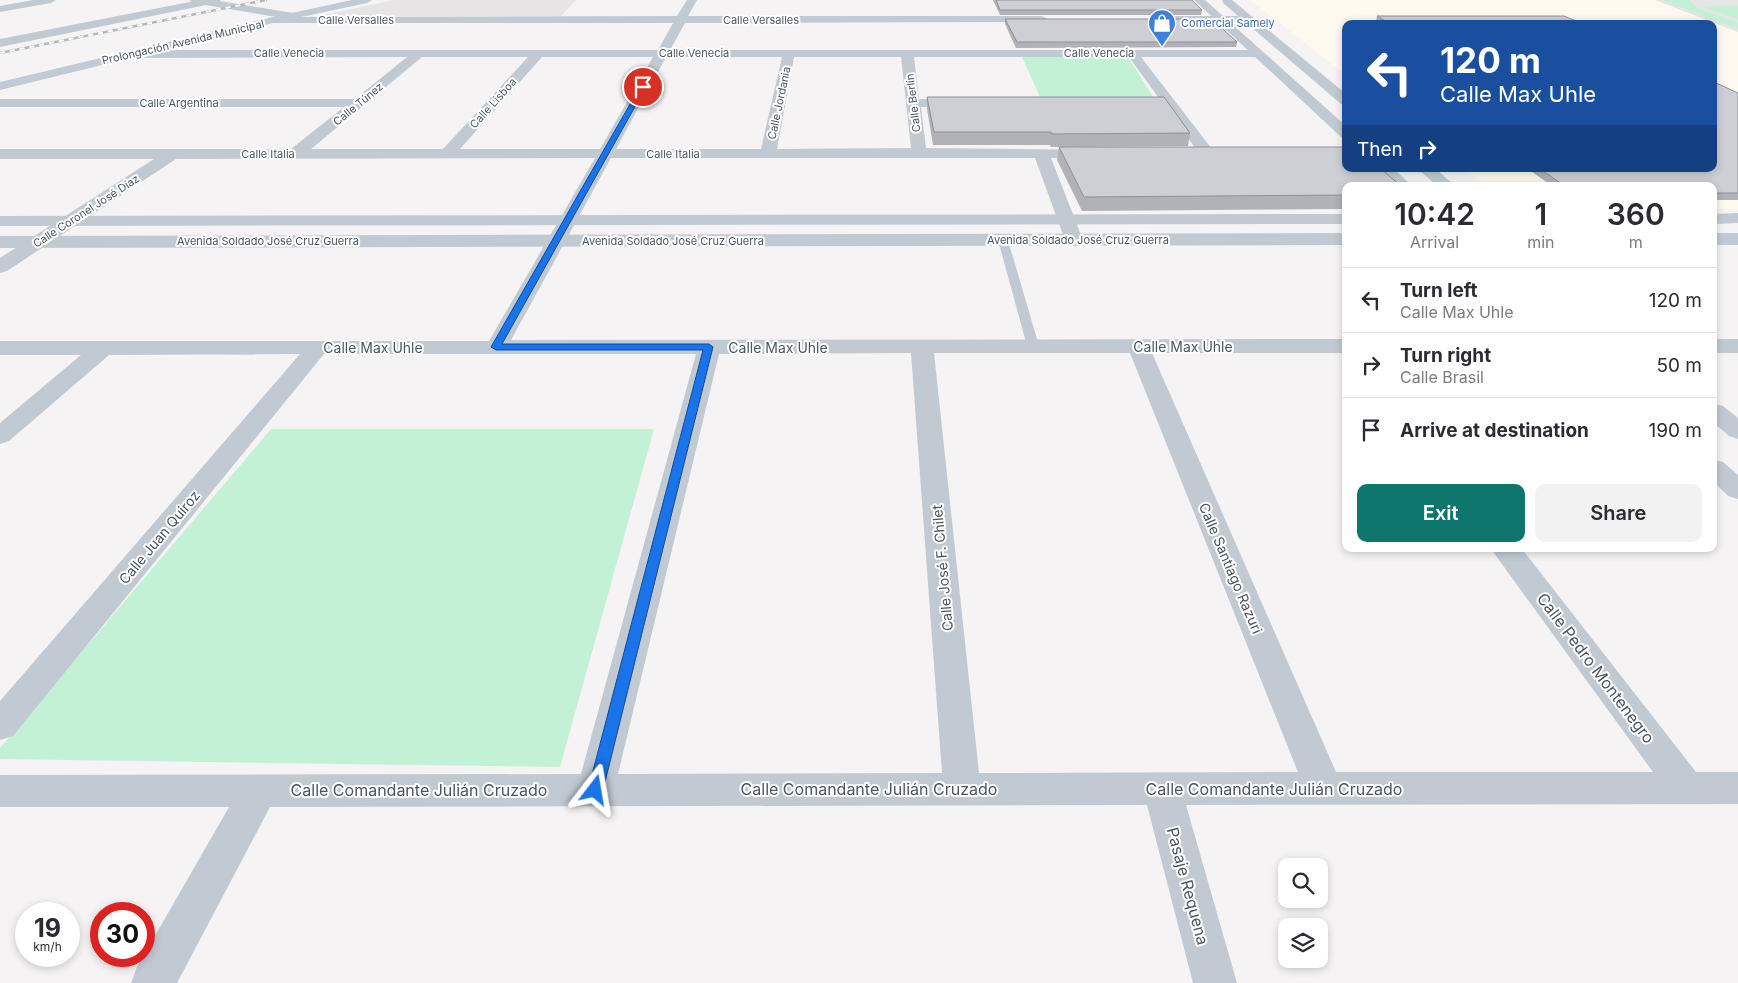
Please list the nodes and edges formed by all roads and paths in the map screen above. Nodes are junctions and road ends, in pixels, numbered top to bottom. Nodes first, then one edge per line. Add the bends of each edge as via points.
1 (52, 0) edge
2 (367, 0) edge
3 (692, 0) edge
4 (1199, 0) edge
5 (1226, 0) edge
6 (205, 1) edge
7 (986, 6) dead end
8 (579, 7) dead end
9 (0, 9) edge
10 (293, 16) junction
11 (1163, 19) edge
12 (1221, 19) junction
13 (1249, 19) junction
14 (273, 20) junction
15 (566, 20) junction
16 (681, 20) junction
17 (1058, 20) edge
18 (992, 24) junction
19 (0, 43) edge
20 (1257, 52) junction
21 (420, 53) junction
22 (538, 53) junction
23 (662, 53) junction
24 (789, 53) junction
25 (907, 53) junction
26 (1132, 53) junction
27 (132, 54) junction
28 (0, 86) edge
29 (1342, 98) edge
30 (0, 103) edge
31 (359, 103) junction
32 (913, 103) junction
33 (982, 103) edge
34 (1150, 103) edge
35 (1170, 103) junction
36 (1342, 130) edge
37 (768, 153) junction
38 (919, 153) junction
39 (1041, 153) junction
40 (1109, 153) edge
41 (1188, 153) edge
42 (1208, 153) junction
43 (1227, 153) edge
44 (0, 154) edge
45 (172, 154) junction
46 (295, 154) junction
47 (447, 154) junction
48 (605, 154) junction
49 (1388, 172) edge
50 (1430, 172) edge
51 (1400, 182) edge
52 (1442, 182) edge
53 (1717, 218) edge
54 (1738, 218) edge
55 (1342, 219) edge
56 (568, 220) junction
57 (1067, 220) junction
58 (0, 221) edge
59 (70, 221) junction
60 (1717, 239) edge
61 (1738, 239) edge
62 (1003, 240) junction
63 (1074, 240) junction
64 (1342, 240) edge
65 (556, 241) junction
66 (0, 242) edge
67 (39, 242) junction
68 (0, 267) edge
69 (922, 346) junction
70 (1034, 346) junction
71 (1138, 346) junction
72 (1342, 346) edge
73 (1717, 346) edge
74 (1738, 346) edge
75 (318, 347) junction
76 (496, 347) junction
77 (709, 347) junction
78 (0, 348) edge
79 (103, 348) junction
80 (1717, 414) edge
81 (1738, 431) edge
82 (0, 436) edge
83 (1717, 471) edge
84 (1738, 490) edge
85 (1508, 552) edge
86 (0, 726) edge
87 (1686, 788) junction
88 (1738, 788) edge
89 (962, 789) junction
90 (1162, 789) junction
91 (1324, 789) junction
92 (259, 790) junction
93 (595, 790) junction
94 (0, 791) edge
95 (153, 983) edge
96 (1215, 983) edge

1 - 9 street
2 - 10 main road, Prolongación Avenida Municipal
3 - 16 street
4 - 12 street
5 - 13 street
6 - 10 street
6 - 19 street
7 - 18 street
8 - 15 street
10 - 14 main road, Prolongación Avenida Municipal
11 - 12 street
12 - 13 street
12 - 20 street
13 - 29 street
14 - 15 street, Calle Versalles
14 - 27 main road, Prolongación Avenida Municipal
15 - 16 street, Calle Versalles
16 - 18 street, Calle Versalles
16 - 23 street
17 - 18 street, Calle Versalles
20 - 26 street, Calle Venecia
20 - 36 street
21 - 22 street, Calle Venecia
21 - 27 street, Calle Venecia
21 - 31 street, Calle Túnez
22 - 23 street, Calle Venecia
22 - 47 street, Calle Lisboa
23 - 24 street, Calle Venecia
23 - 48 street
24 - 25 street, Calle Venecia
24 - 37 street, Calle Jordania
25 - 26 street, Calle Venecia via 1002,49
25 - 32 street, Calle Berlín
26 - 35 street
27 - 28 main road, Prolongación Avenida Municipal
30 - 31 street, Calle Argentina
31 - 46 street, Calle Túnez
32 - 33 street
32 - 38 street, Calle Berlín
34 - 35 street
35 - 42 street
37 - 38 street, Calle Italia
37 - 48 street, Calle Italia
38 - 39 street, Calle Italia
39 - 40 street, Calle Italia
39 - 57 street
41 - 42 street
42 - 43 street
44 - 45 street, Calle Italia
45 - 46 street, Calle Italia
45 - 59 street, Calle Coronel José Díaz
46 - 47 street, Calle Italia
47 - 48 street, Calle Italia
48 - 56 street
49 - 51 street
50 - 52 street
53 - 54 street
55 - 57 street, Avenida Soldado José Cruz Guerra
56 - 57 street, Avenida Soldado José Cruz Guerra
56 - 59 street, Avenida Soldado José Cruz Guerra
56 - 65 street
57 - 63 street
58 - 59 street, Avenida Soldado José Cruz Guerra
59 - 67 street, Calle Coronel José Díaz
60 - 61 street
62 - 63 street, Avenida Soldado José Cruz Guerra
62 - 65 street, Avenida Soldado José Cruz Guerra
62 - 70 lane
63 - 64 street, Avenida Soldado José Cruz Guerra
65 - 67 street, Avenida Soldado José Cruz Guerra
65 - 76 street
66 - 67 street, Avenida Soldado José Cruz Guerra
67 - 68 street, Calle Coronel José Díaz
69 - 70 street, Calle Max Uhle
69 - 77 street, Calle Max Uhle
69 - 89 street, Calle José F. Chilet
70 - 71 street, Calle Max Uhle
71 - 72 street, Calle Max Uhle
71 - 91 street, Calle Santiago Razuri
73 - 74 street
75 - 76 street, Calle Max Uhle
75 - 79 street, Calle Max Uhle
75 - 86 street, Calle Juan Quiroz
76 - 77 street, Calle Max Uhle
77 - 93 street
78 - 79 street, Calle Max Uhle
79 - 82 street
80 - 81 street
83 - 84 street
85 - 87 street, Calle Pedro Montenegro
87 - 88 street, Calle Comandante Julián Cruzado
87 - 91 street, Calle Comandante Julián Cruzado
89 - 90 street, Calle Comandante Julián Cruzado
89 - 93 street, Calle Comandante Julián Cruzado
90 - 91 street, Calle Comandante Julián Cruzado
90 - 96 street, Pasaje Requena
92 - 93 street, Calle Comandante Julián Cruzado
92 - 94 street, Calle Comandante Julián Cruzado
92 - 95 street

